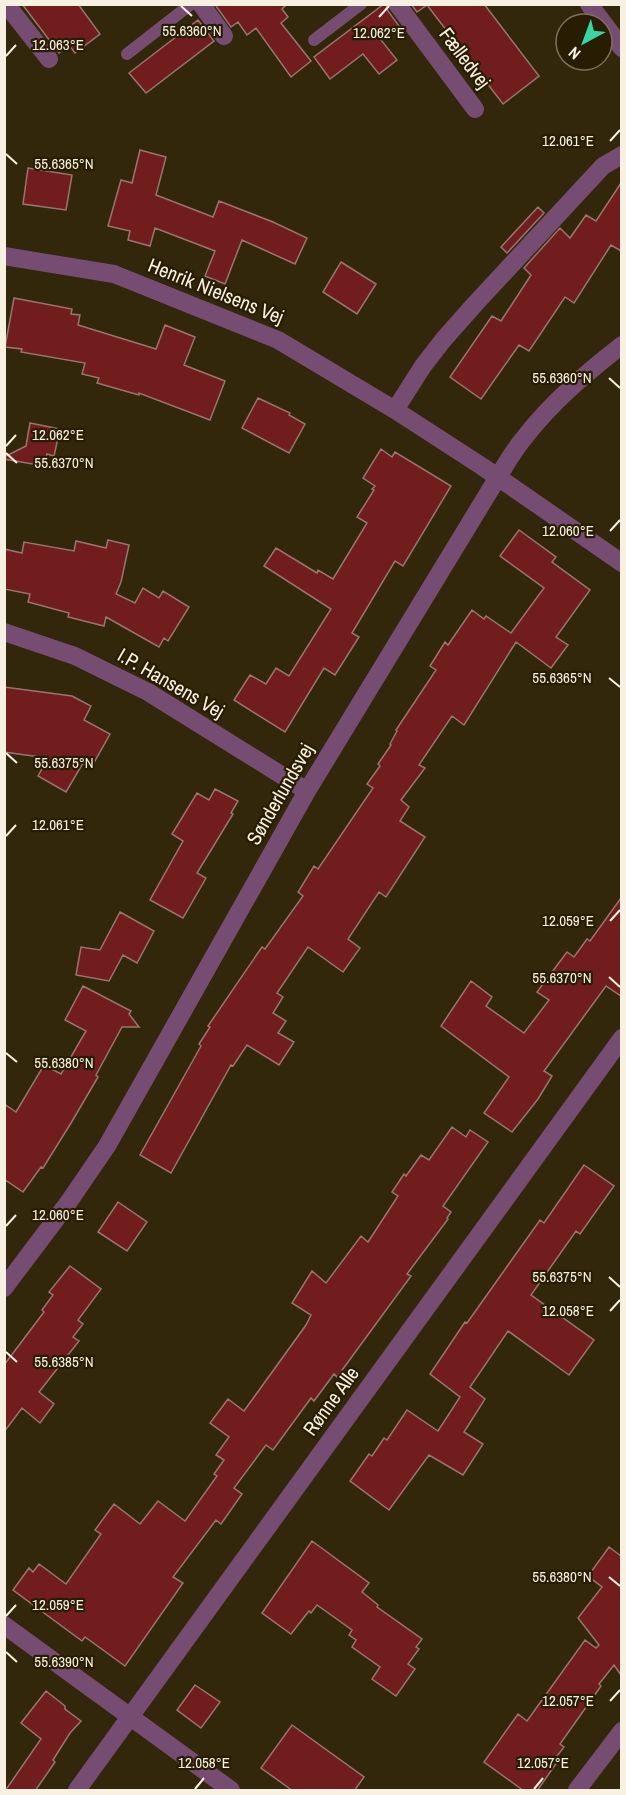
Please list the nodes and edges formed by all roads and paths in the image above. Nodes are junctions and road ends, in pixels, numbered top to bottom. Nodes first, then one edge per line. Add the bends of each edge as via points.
1 (6, 4) edge
2 (191, 4) edge
3 (201, 4) edge
4 (361, 4) edge
5 (397, 4) edge
6 (589, 4) edge
7 (224, 36) dead end
8 (314, 40) dead end
9 (621, 48) edge
10 (127, 54) dead end
11 (49, 59) dead end
12 (475, 109) dead end
13 (621, 155) edge
14 (4, 256) edge
15 (621, 345) edge
16 (395, 410) junction
17 (498, 477) junction
18 (621, 564) edge
19 (4, 632) edge
20 (307, 791) junction
21 (621, 1038) edge
22 (4, 1288) edge
23 (4, 1625) edge
24 (130, 1718) junction
25 (621, 1731) edge
26 (77, 1791) edge
27 (231, 1791) edge
28 (578, 1791) edge

1 - 11 street
2 - 10 lane
3 - 7 street
4 - 8 lane
5 - 12 street, Fælledvej
6 - 9 street
13 - 16 street via 603,166 475,304 423,366
14 - 16 street, Henrik Nielsens Vej via 114,274 278,340
15 - 17 street, Sønderlundsvej via 555,402
16 - 17 street, Henrik Nielsens Vej
17 - 18 street, Henrik Nielsens Vej
17 - 20 street, Sønderlundsvej
19 - 20 street, I.P. Hansens Vej via 75,656 148,692
20 - 22 street, Sønderlundsvej via 107,1146
21 - 24 street, Rønne Alle
23 - 24 street
24 - 26 street, Rønne Alle
24 - 27 street
25 - 28 street

